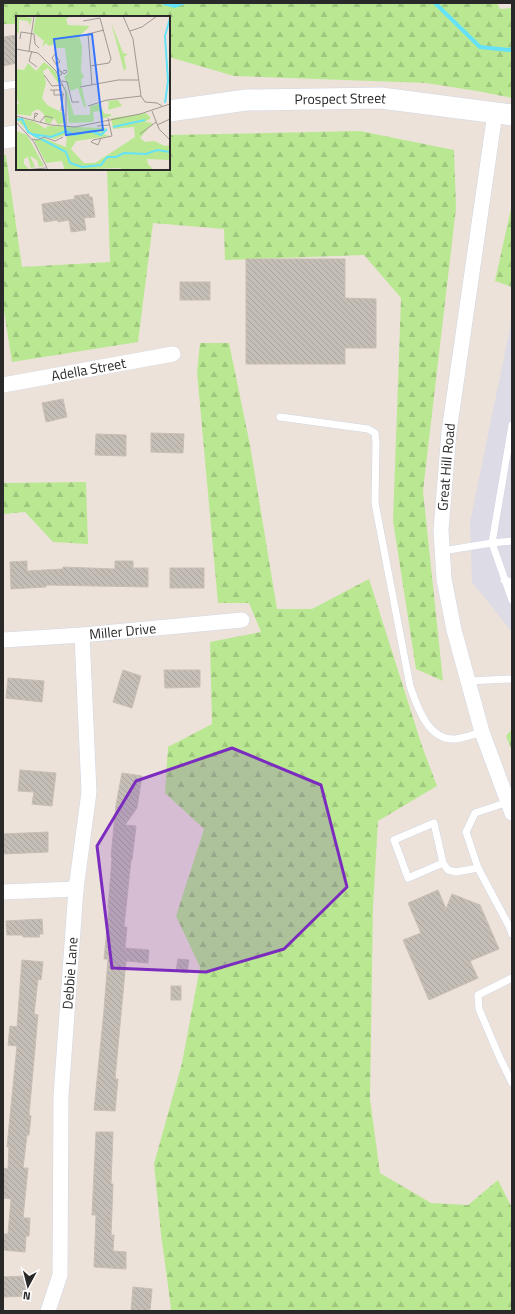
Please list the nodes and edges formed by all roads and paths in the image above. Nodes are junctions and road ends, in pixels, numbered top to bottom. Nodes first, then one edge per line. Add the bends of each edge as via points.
1 (16, 84) edge
2 (3, 86) edge
3 (170, 111) edge
4 (504, 114) edge
5 (16, 136) edge
6 (3, 138) edge
7 (173, 354) dead end
8 (3, 385) edge
9 (280, 417) dead end
10 (512, 425) edge
11 (512, 541) edge
12 (492, 543) junction
13 (442, 551) junction
14 (504, 580) junction
15 (512, 582) edge
16 (512, 600) edge
17 (242, 620) dead end
18 (82, 635) junction
19 (3, 640) edge
20 (512, 679) edge
21 (467, 681) junction
22 (482, 732) junction
23 (510, 808) edge
24 (443, 863) junction
25 (478, 868) junction
26 (76, 889) junction
27 (3, 892) edge
28 (512, 934) edge
29 (512, 978) edge
30 (512, 1083) edge
31 (48, 1311) edge

1 - 2 lane
3 - 4 main road, Prospect Street via 246,100 381,98
4 - 13 street, Great Hill Road via 449,432 442,509
5 - 6 main road
7 - 8 street, Adella Street
9 - 22 lane via 368,429 375,433 375,503 410,686 417,706 427,724 441,737 456,739
10 - 12 lane
11 - 12 lane
12 - 13 lane
12 - 14 lane
13 - 21 street, Great Hill Road via 444,579
14 - 15 lane
14 - 16 lane
17 - 18 street, Miller Drive
18 - 19 street, Miller Drive
18 - 26 street, Debbie Lane via 89,792
20 - 21 lane
21 - 22 street, Great Hill Road
22 - 23 street, Great Hill Road
23 - 25 lane via 475,812 466,832
24 - 24 lane via 434,824 394,840 408,878
24 - 25 lane via 448,870 456,872
25 - 28 lane
26 - 27 street
26 - 31 street, Debbie Lane via 61,1096 60,1275
29 - 30 lane via 478,995 479,1009

